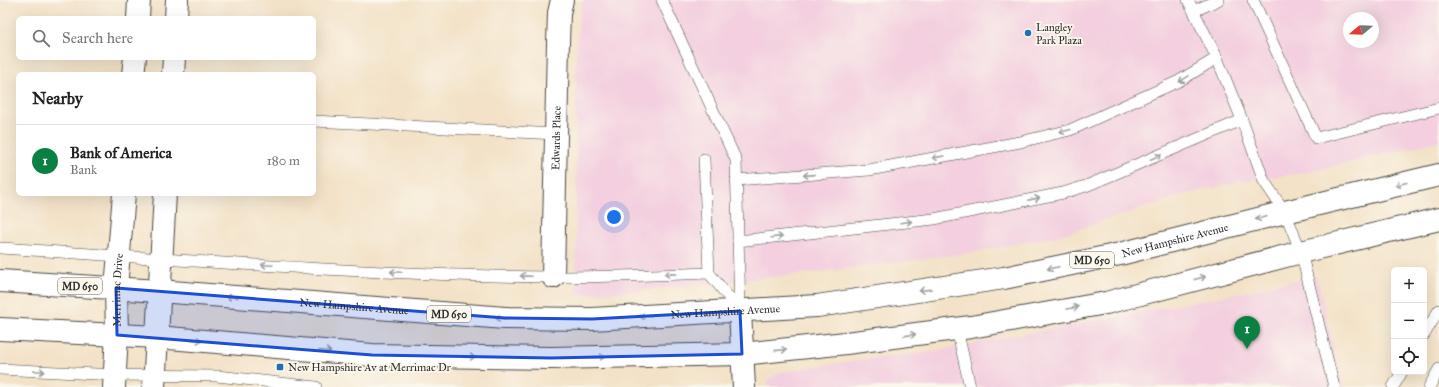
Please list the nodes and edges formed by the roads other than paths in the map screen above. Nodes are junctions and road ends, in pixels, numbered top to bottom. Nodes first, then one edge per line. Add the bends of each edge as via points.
1 (139, 0) edge
2 (177, 0) edge
3 (562, 0) edge
4 (662, 0) edge
5 (1188, 0) edge
6 (1218, 0) edge
7 (1253, 0) edge
8 (1194, 11) junction
9 (138, 16) edge
10 (176, 16) edge
11 (1217, 58) junction
12 (135, 60) edge
13 (174, 60) edge
14 (133, 72) edge
15 (173, 72) edge
16 (1435, 109) edge
17 (1242, 120) junction
18 (316, 121) edge
19 (556, 134) junction
20 (704, 159) dead end
21 (1439, 175) edge
22 (736, 180) junction
23 (124, 196) edge
24 (165, 196) edge
25 (1285, 212) junction
26 (1439, 219) edge
27 (738, 241) junction
28 (0, 248) edge
29 (1301, 252) junction
30 (119, 256) junction
31 (161, 259) junction
32 (709, 273) junction
33 (553, 277) junction
34 (0, 281) edge
35 (116, 288) junction
36 (159, 291) junction
37 (1439, 310) edge
38 (740, 311) junction
39 (957, 329) junction
40 (0, 330) edge
41 (1427, 330) edge
42 (117, 335) junction
43 (157, 337) junction
44 (742, 354) junction
45 (0, 369) edge
46 (1439, 370) edge
47 (1400, 375) edge
48 (114, 381) edge
49 (154, 381) edge
50 (316, 387) edge
51 (744, 387) edge
52 (970, 387) edge
53 (1334, 387) edge
54 (1393, 387) edge
55 (1429, 387) edge

1 - 9 main road
2 - 10 main road
3 - 19 main road, Edwards Place via 559,13
4 - 22 lane via 736,160
5 - 8 lane
6 - 8 lane
7 - 16 lane via 1316,138
8 - 11 lane
11 - 17 lane
11 -> 22 lane via 1179,82 1070,130 1020,142 869,170
12 - 14 main road
13 - 15 main road
17 - 25 lane via 1264,181
27 -> 17 lane via 934,219 1063,193 1086,186
18 - 19 lane
19 - 33 main road, Edwards Place
20 - 32 lane
21 -> 25 main road, New Hampshire Avenue / MD 650
22 - 27 lane
23 - 30 main road, Merrimac Drive
24 - 31 main road
25 - 29 lane
25 -> 38 main road, New Hampshire Avenue / MD 650 via 1120,254 1004,278 817,306
26 - 29 main road
27 - 38 lane
28 - 30 lane
39 -> 29 main road via 1106,302
29 - 53 lane
30 - 31 lane
30 - 35 main road, Merrimac Drive
33 -> 31 lane via 413,273
31 - 36 main road
32 -> 33 lane
32 - 38 lane
34 - 35 main road, New Hampshire Avenue / MD 650
35 - 36 main road, New Hampshire Avenue / MD 650
35 - 42 main road, Merrimac Drive
38 -> 36 main road, New Hampshire Avenue / MD 650 via 592,319 505,318
36 - 43 main road
37 - 41 lane
38 - 44 main road
44 -> 39 main road via 846,344
39 - 52 lane
40 - 42 main road
42 - 43 main road
42 - 48 main road, Merrimac Drive
43 -> 44 main road via 372,355 551,358
43 - 49 main road
44 - 51 main road
45 -> 48 lane
46 - 55 lane
47 - 54 lane
48 - 49 lane
49 - 50 lane via 217,376

